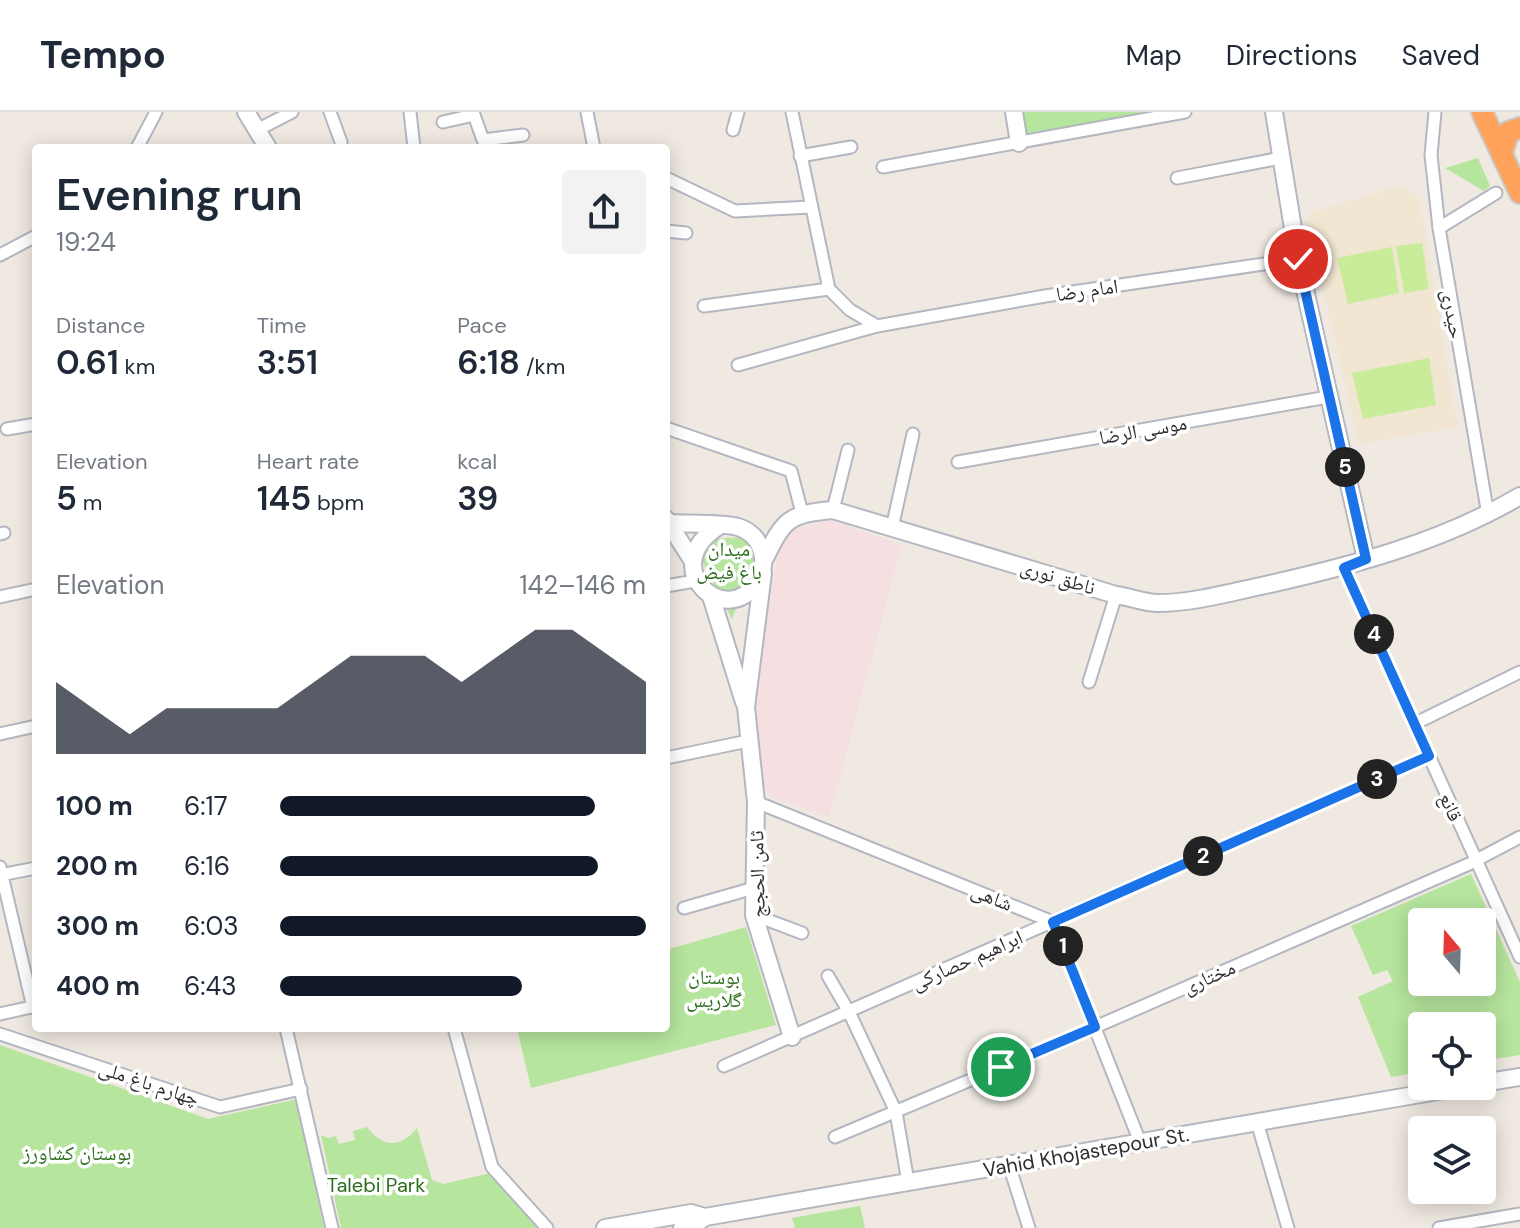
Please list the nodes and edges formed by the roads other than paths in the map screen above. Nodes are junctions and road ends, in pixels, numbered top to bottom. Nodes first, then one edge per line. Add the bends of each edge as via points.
1 (156, 112) edge
2 (246, 112) edge
3 (292, 112) edge
4 (330, 112) edge
5 (410, 112) edge
6 (587, 112) edge
7 (738, 112) edge
8 (792, 112) edge
9 (1014, 112) edge
10 (1185, 112) edge
11 (1274, 112) edge
12 (1435, 112) edge
13 (1482, 112) edge
14 (474, 113) edge
15 (443, 122) dead end
16 (1520, 128) edge
17 (257, 130) junction
18 (733, 130) dead end
19 (523, 135) dead end
20 (341, 142) dead end
21 (1019, 143) junction
22 (139, 144) edge
23 (266, 144) edge
24 (414, 144) edge
25 (593, 144) edge
26 (851, 147) dead end
27 (1502, 154) junction
28 (800, 156) junction
29 (1281, 158) junction
30 (883, 167) dead end
31 (1177, 178) dead end
32 (670, 180) edge
33 (1496, 193) dead end
34 (1520, 193) edge
35 (811, 207) junction
36 (1439, 228) junction
37 (670, 231) edge
38 (686, 233) dead end
39 (32, 238) edge
40 (0, 255) edge
41 (1298, 259) junction
42 (829, 289) junction
43 (704, 306) dead end
44 (877, 326) junction
45 (738, 365) dead end
46 (1328, 397) junction
47 (32, 425) edge
48 (7, 429) dead end
49 (670, 429) edge
50 (913, 434) dead end
51 (848, 450) dead end
52 (958, 462) dead end
53 (1520, 496) edge
54 (833, 510) junction
55 (802, 513) junction
56 (1488, 515) junction
57 (670, 521) edge
58 (670, 524) edge
59 (719, 526) junction
60 (737, 527) junction
61 (780, 528) junction
62 (892, 528) junction
63 (1366, 559) junction
64 (692, 560) junction
65 (764, 566) junction
66 (1344, 568) junction
67 (695, 581) junction
68 (670, 585) edge
69 (32, 590) edge
70 (1116, 595) junction
71 (711, 596) junction
72 (0, 597) edge
73 (1520, 672) edge
74 (1089, 682) dead end
75 (746, 707) junction
76 (1414, 724) junction
77 (32, 727) edge
78 (0, 734) edge
79 (748, 741) junction
80 (1429, 756) junction
81 (670, 757) edge
82 (756, 802) junction
83 (1520, 837) edge
84 (1476, 861) junction
85 (32, 868) edge
86 (1, 872) edge
87 (754, 888) junction
88 (684, 908) dead end
89 (754, 915) junction
90 (1053, 922) junction
91 (802, 933) dead end
92 (1520, 957) edge
93 (828, 976) dead end
94 (32, 998) edge
95 (32, 1006) edge
96 (849, 1012) junction
97 (0, 1014) edge
98 (1095, 1027) junction
99 (287, 1032) edge
100 (455, 1032) edge
101 (0, 1034) edge
102 (792, 1037) junction
103 (724, 1066) dead end
104 (1520, 1077) edge
105 (1496, 1081) edge
106 (301, 1089) junction
107 (1408, 1096) edge
108 (896, 1112) junction
109 (1257, 1122) junction
110 (835, 1137) dead end
111 (1140, 1142) junction
112 (1009, 1165) junction
113 (908, 1182) junction
114 (1520, 1214) edge
115 (705, 1217) junction
116 (332, 1228) edge
117 (547, 1228) edge
118 (605, 1228) edge
119 (611, 1228) edge
120 (682, 1228) edge
121 (1029, 1228) edge
122 (1288, 1228) edge
123 (1439, 1228) edge

1 - 22 street
2 - 17 street
3 - 17 street
4 - 20 street
5 - 24 street
6 - 25 street
7 - 18 street
8 - 28 street
9 - 21 street
10 - 21 street
11 - 29 street
12 - 36 street, حیدری via 1431,155
13 - 27 highway
14 - 15 street
14 - 19 street via 483,140
16 - 27 highway via 1508,132
17 - 23 street
21 - 30 street
26 - 28 street
27 - 34 highway
28 - 35 street
29 - 31 street
29 - 41 street
32 - 35 street via 735,211
33 - 36 street
35 - 42 street
36 - 56 street, حیدری
37 - 38 street
39 - 40 street
41 - 44 street, امام رضا
41 - 46 street
42 - 43 street
42 - 44 street
44 - 45 street, امام رضا
46 - 52 street, موسی الرضا
46 - 63 street
47 - 48 street
49 - 55 street via 791,471
50 - 62 street
51 - 54 street
53 - 56 street, ناطق نوری
54 - 55 street, ناطق نوری
54 - 62 street, ناطق نوری
55 - 61 street, ناطق نوری
56 - 63 street, ناطق نوری via 1435,539
57 - 59 street
58 - 64 street
59 - 60 street
59 - 64 street via 698,544
60 - 61 street
60 - 65 street via 760,545
61 - 65 street
62 - 70 street, ناطق نوری
63 - 66 street, ناطق نوری
64 - 67 street
65 - 71 street via 752,590 740,598
65 - 75 street
66 - 70 street, ناطق نوری via 1157,603
66 - 76 street, قانع
67 - 68 street
67 - 71 street
69 - 72 street
70 - 74 street
71 - 75 street
73 - 76 street
75 - 79 street, ثامن الحجج
76 - 80 street, قانع
77 - 78 street
79 - 81 street
79 - 82 street, ثامن الحجج
80 - 84 street, قانع
80 - 90 street, ابراهیم حصارکی
82 - 87 street, ثامن الحجج
82 - 90 street, شاهی
83 - 84 street, مختاری
84 - 92 street, قانع
84 - 98 street, مختاری
85 - 86 street
86 - 94 street
87 - 88 street
87 - 89 street, ثامن الحجج
89 - 91 street
89 - 102 street, ثامن الحجج
90 - 96 street, ابراهیم حصارکی
90 - 98 street
93 - 96 street
95 - 97 street
96 - 102 street, ابراهیم حصارکی
96 - 108 street
98 - 108 street, مختاری
98 - 111 street
99 - 106 street
100 - 117 street via 492,1167
101 - 106 street, چهارم باغ ملی via 220,1107
102 - 103 street, ابراهیم حصارکی
104 - 105 street
106 - 116 street
107 - 109 street, Vahid Khojastepour St.
108 - 110 street, مختاری
108 - 113 street
109 - 111 street, Vahid Khojastepour St.
109 - 122 street
111 - 112 street, Vahid Khojastepour St.
112 - 113 street, Vahid Khojastepour St.
112 - 121 street
113 - 115 street, Vahid Khojastepour St.
114 - 123 street
115 - 119 street, Vahid Khojastepour St. via 691,1213
115 - 120 street, Vahid Khojastepour St.
118 - 119 street, Vahid Khojastepour St.

